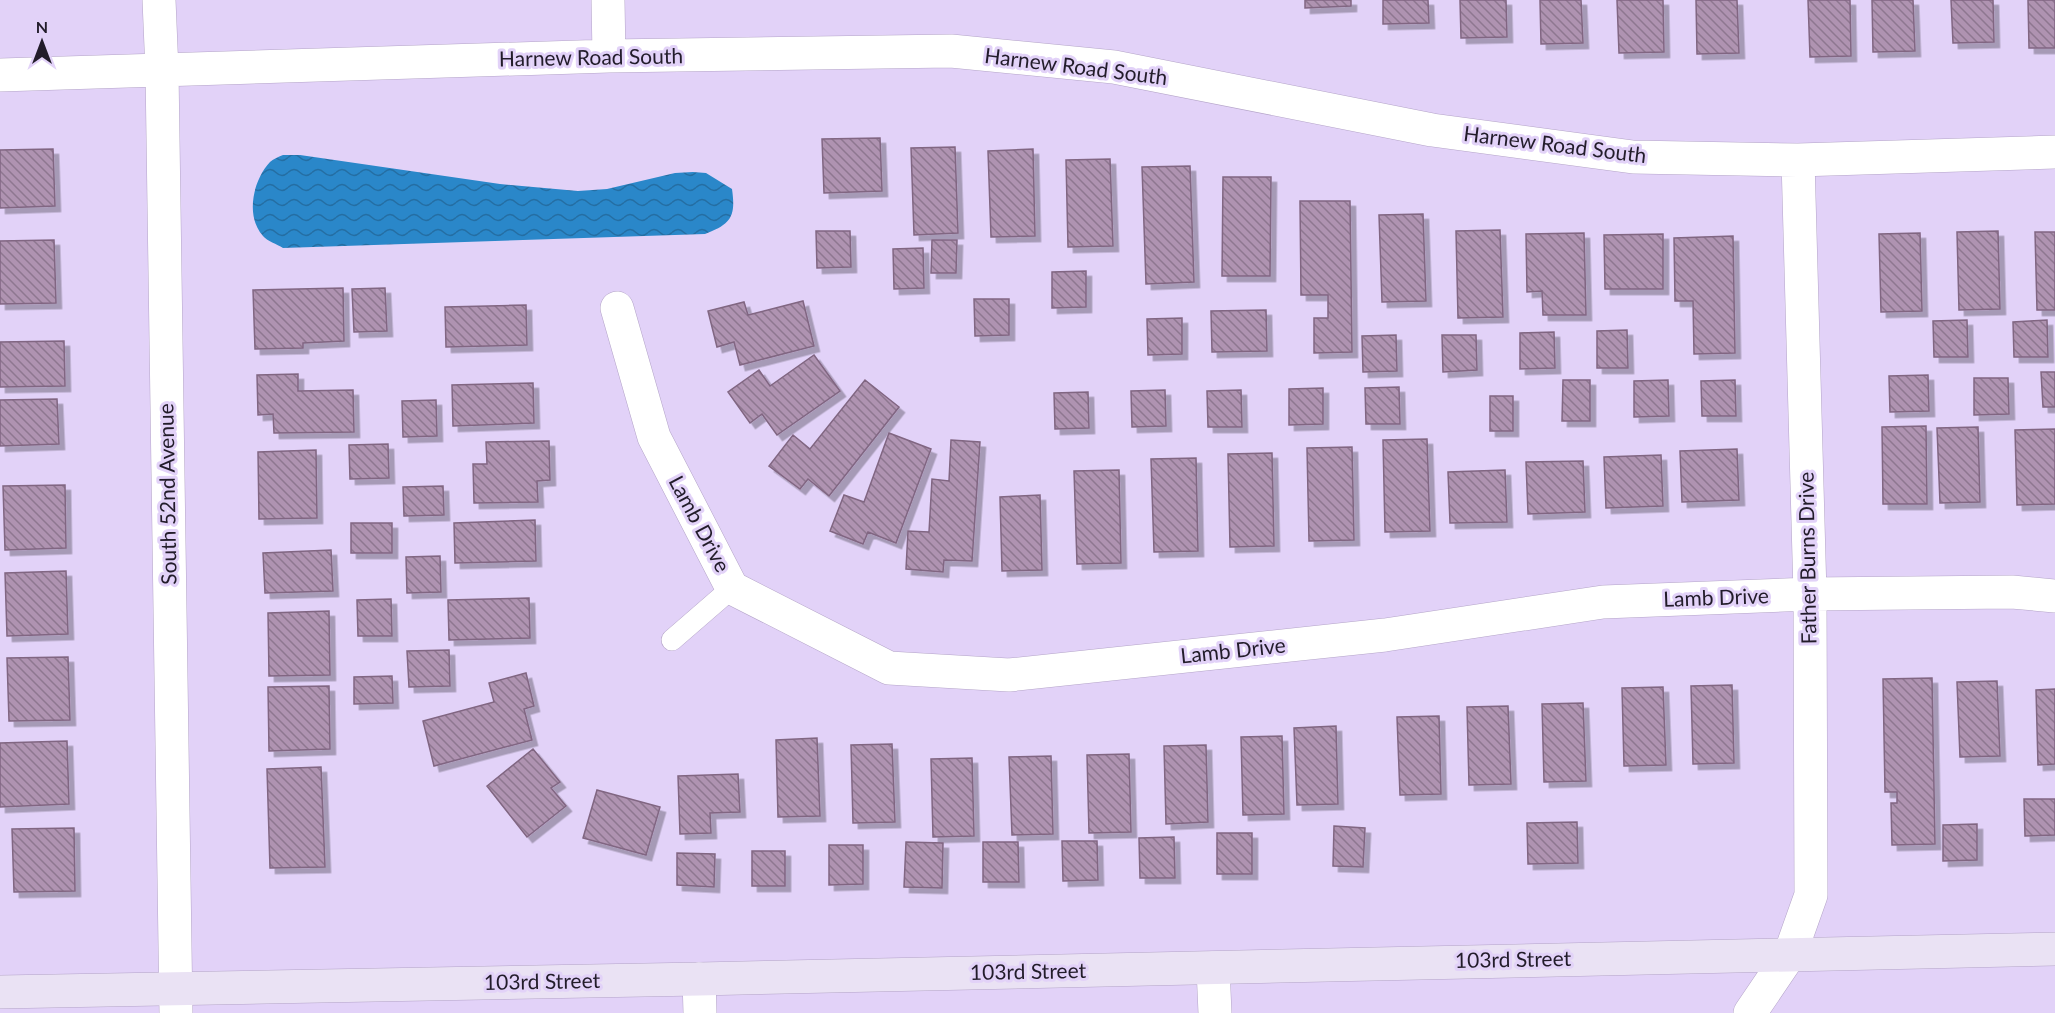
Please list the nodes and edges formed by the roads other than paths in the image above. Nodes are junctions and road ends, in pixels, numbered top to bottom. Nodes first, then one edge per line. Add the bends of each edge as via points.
1 (159, 0) edge
2 (608, 0) edge
3 (609, 56) junction
4 (162, 71) junction
5 (0, 75) edge
6 (2055, 152) edge
7 (1798, 160) junction
8 (617, 308) dead end
9 (732, 588) junction
10 (1810, 594) junction
11 (2055, 597) edge
12 (672, 640) dead end
13 (2055, 949) edge
14 (1790, 954) junction
15 (1213, 968) junction
16 (699, 979) junction
17 (0, 992) edge
18 (175, 1000) edge
19 (700, 1013) edge
20 (1215, 1013) edge
21 (1750, 1013) edge

1 - 4 street, South 52nd Avenue
2 - 3 street
3 - 4 street, Harnew Road South
3 - 7 street, Harnew Road South via 951,51 1114,67 1431,130 1621,155
4 - 5 street, Harnew Road South
4 - 18 street, South 52nd Avenue
6 - 7 street, Harnew Road South
7 - 10 street, Father Burns Drive
8 - 9 street, Lamb Drive via 654,437
9 - 10 street, Lamb Drive via 889,668 1009,675 1385,634 1603,602
9 - 12 lane
10 - 11 street, Lamb Drive via 2012,592
10 - 14 street, Father Burns Drive via 1811,895
13 - 14 main road, 103rd Street
14 - 15 main road, 103rd Street
14 - 21 street, Father Burns Drive
15 - 16 main road, 103rd Street
15 - 20 street
16 - 18 main road, 103rd Street
16 - 19 street
17 - 18 main road, 103rd Street

